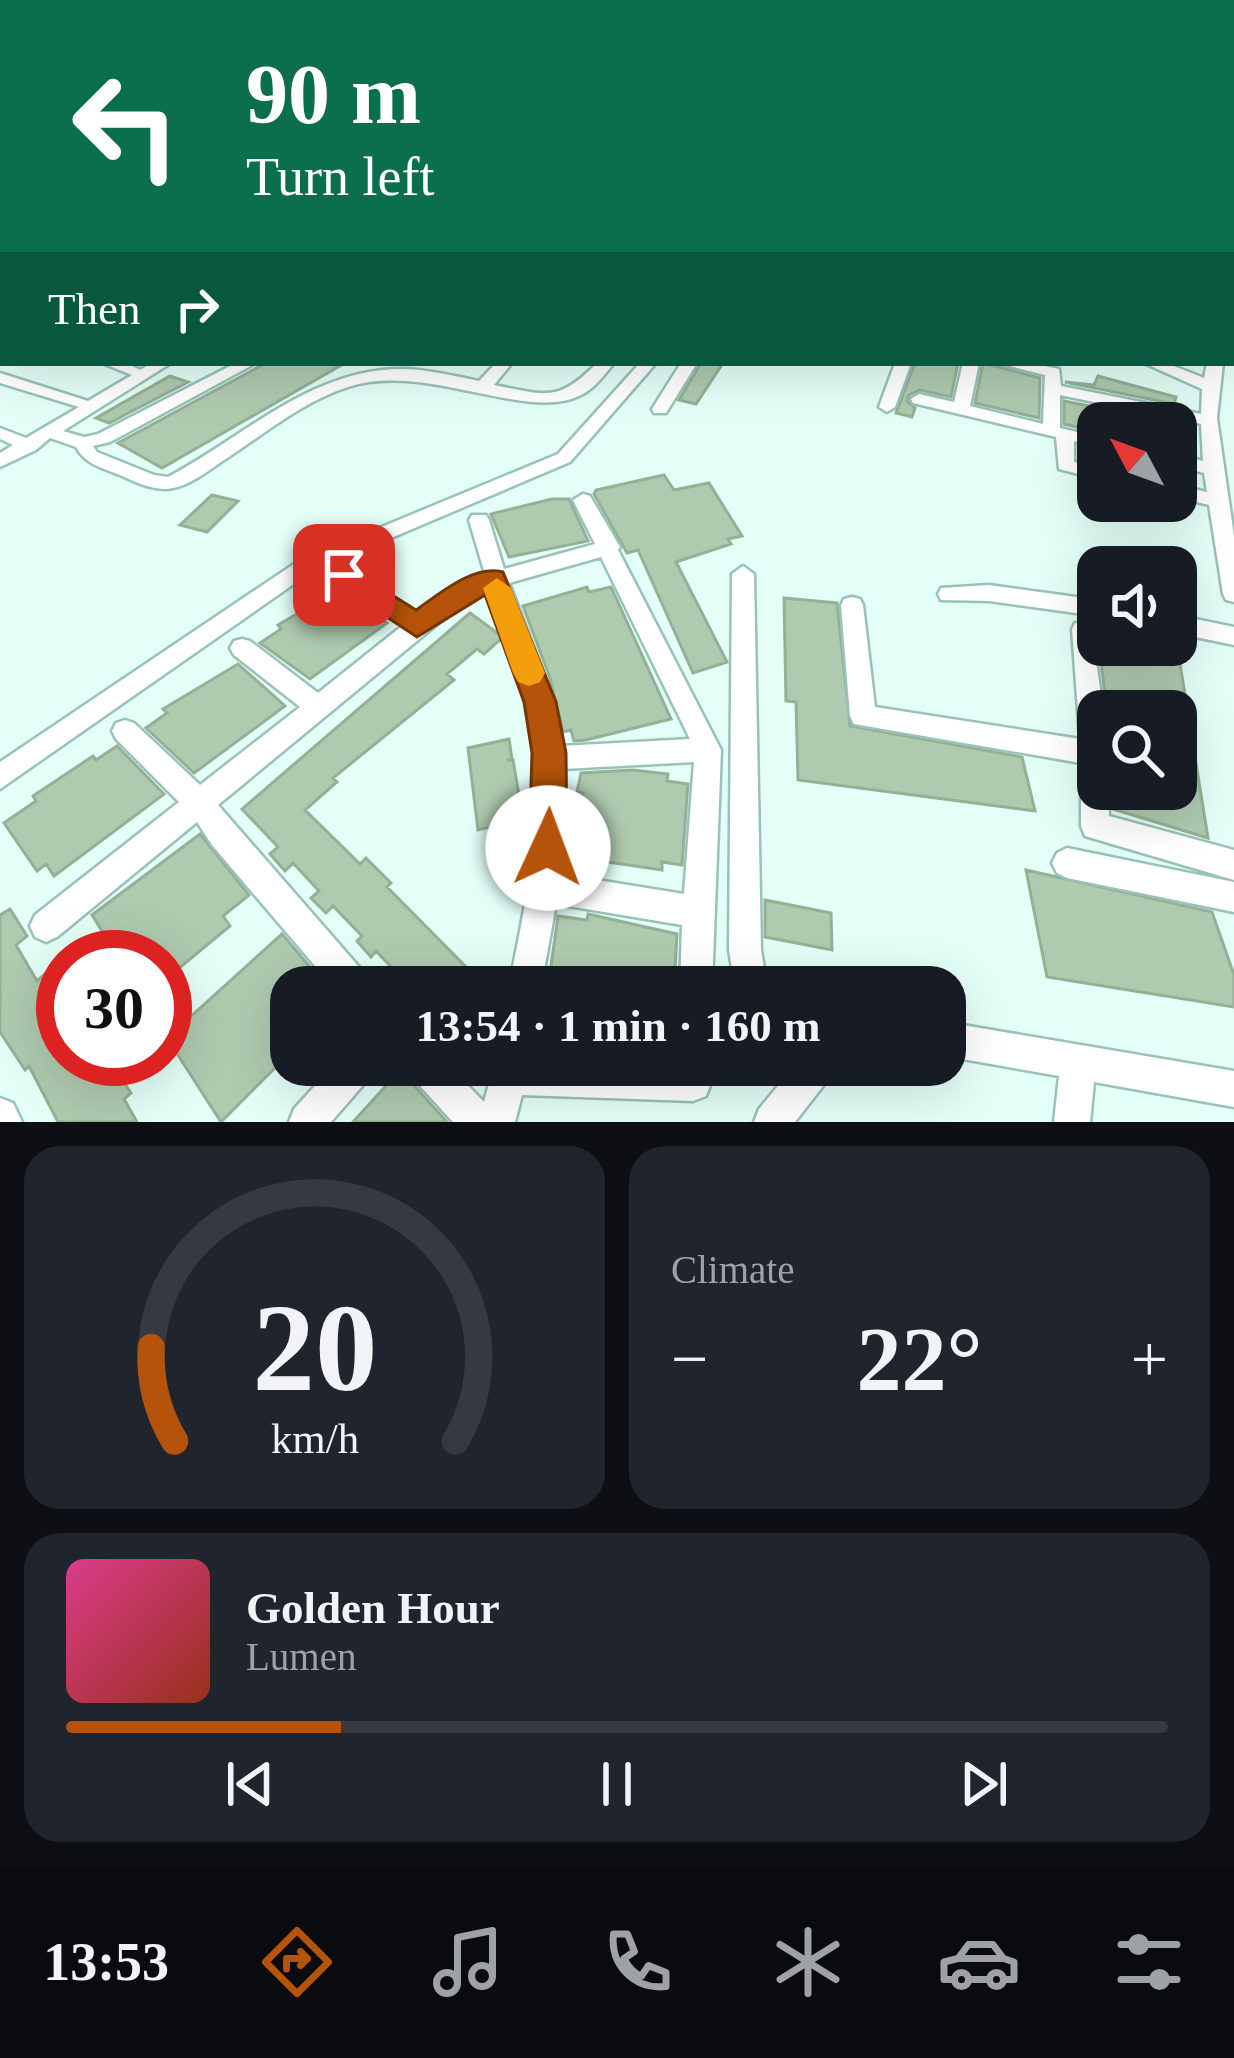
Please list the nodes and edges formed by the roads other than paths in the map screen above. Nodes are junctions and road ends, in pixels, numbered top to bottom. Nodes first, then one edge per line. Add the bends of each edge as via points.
1 (138, 366) edge
2 (158, 366) edge
3 (242, 366) edge
4 (500, 366) edge
5 (603, 366) edge
6 (644, 366) edge
7 (687, 366) edge
8 (902, 366) edge
9 (969, 366) edge
10 (1021, 366) edge
11 (1159, 366) edge
12 (1214, 366) edge
13 (0, 378) edge
14 (1209, 386) junction
15 (1053, 388) junction
16 (481, 389) junction
17 (919, 399) dead end
18 (80, 402) junction
19 (887, 407) dead end
20 (660, 409) dead end
21 (961, 409) junction
22 (1210, 421) junction
23 (52, 433) junction
24 (1058, 433) junction
25 (1077, 437) edge
26 (11, 442) edge
27 (83, 443) junction
28 (0, 461) edge
29 (1077, 468) edge
30 (1222, 474) edge
31 (1197, 496) edge
32 (583, 500) dead end
33 (1220, 501) junction
34 (478, 520) dead end
35 (610, 547) junction
36 (743, 574) dead end
37 (344, 575) dead end
38 (494, 579) junction
39 (949, 593) dead end
40 (1234, 594) edge
41 (852, 605) dead end
42 (1077, 615) edge
43 (417, 625) junction
44 (1197, 628) edge
45 (1234, 636) edge
46 (242, 648) dead end
47 (318, 706) junction
48 (124, 731) dead end
49 (708, 750) junction
50 (1077, 750) edge
51 (549, 758) junction
52 (0, 777) edge
53 (201, 804) junction
54 (1094, 810) edge
55 (1066, 863) dead end
56 (1234, 866) edge
57 (544, 887) junction
58 (1234, 897) edge
59 (698, 912) junction
60 (46, 926) dead end
61 (336, 966) edge
62 (530, 966) edge
63 (697, 966) edge
64 (748, 966) edge
65 (966, 1043) edge
66 (1078, 1062) junction
67 (339, 1086) edge
68 (444, 1086) edge
69 (506, 1086) edge
70 (798, 1086) edge
71 (1234, 1089) edge
72 (307, 1122) edge
73 (478, 1122) edge
74 (497, 1122) edge
75 (772, 1122) edge
76 (1072, 1122) edge

1 - 18 street
2 - 23 street
3 - 27 street via 130,427
4 - 16 street
5 - 16 street via 559,398
6 - 52 street via 564,458 304,567
7 - 20 street
8 - 19 street
9 - 21 street
10 - 15 street via 1053,372
11 - 14 street
12 - 14 street
13 - 18 street
14 - 22 street
15 - 22 street
15 - 24 street
16 - 27 street via 400,374 357,379 171,482 90,457
17 - 21 street
18 - 26 street
21 - 24 street
22 - 30 street
23 - 26 street
23 - 27 street
24 - 25 street
24 - 29 street via 1065,465
26 - 28 street
30 - 33 street
31 - 33 street
32 - 35 street
33 - 40 street
34 - 38 street
35 - 38 street
35 - 49 street
36 - 64 street
37 - 43 street
38 - 43 street
38 - 51 street via 540,702
39 - 42 street via 989,593
41 - 50 street via 863,716
43 - 47 street
44 - 45 street
46 - 47 street
47 - 53 street
48 - 53 street
49 - 51 street
49 - 59 street
51 - 57 street
53 - 60 street
53 - 61 street
54 - 56 street via 1094,826
55 - 58 street
57 - 59 street
57 - 62 street
59 - 63 street
65 - 66 street
66 - 71 street
66 - 76 street
67 - 72 street
68 - 73 street
69 - 74 street
70 - 75 street

